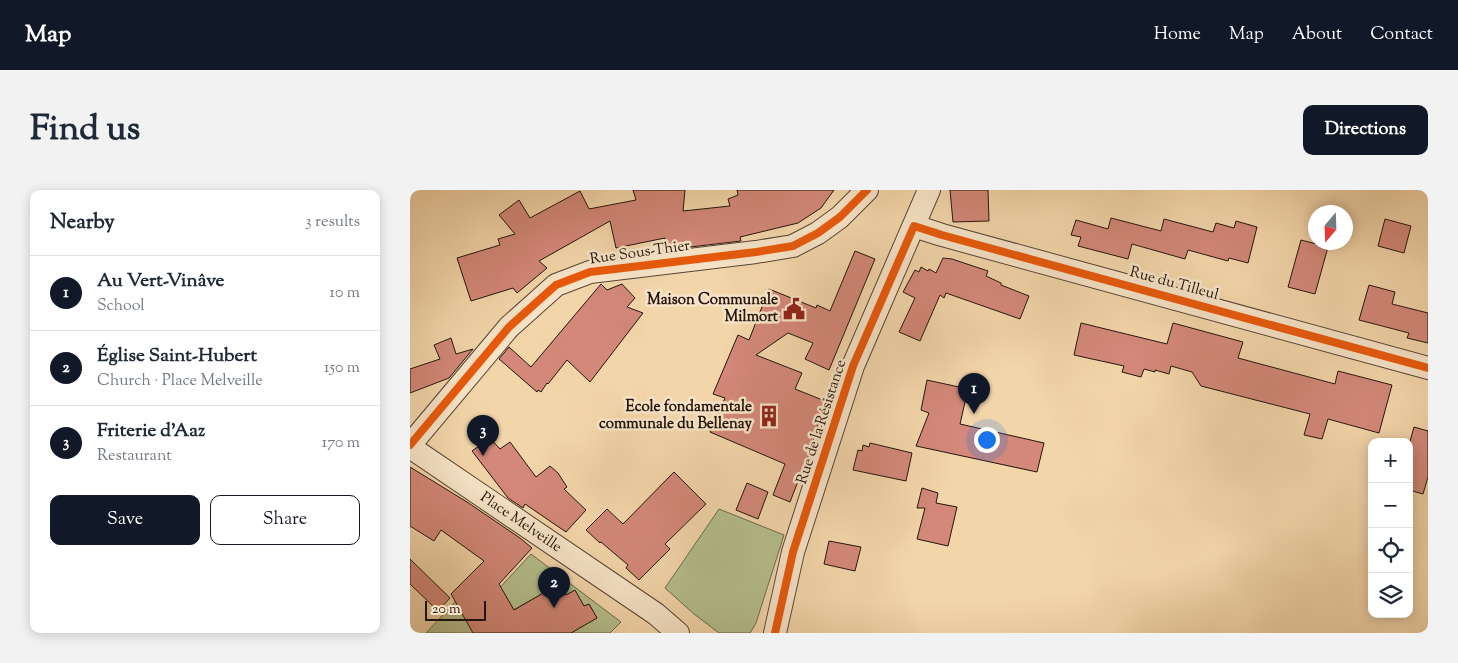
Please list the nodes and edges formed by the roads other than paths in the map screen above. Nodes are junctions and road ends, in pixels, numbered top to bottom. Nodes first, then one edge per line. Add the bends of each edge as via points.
1 (867, 190) edge
2 (929, 190) edge
3 (914, 226) junction
4 (1428, 368) edge
5 (410, 446) edge
6 (678, 633) edge
7 (775, 633) edge

1 - 5 street, Rue Sous-Thier via 840,217 793,246 590,272 556,285 509,327
2 - 3 street, Rue de la Résistance
3 - 4 street, Rue du Tilleul
3 - 7 street, Rue de la Résistance via 854,366 794,552
5 - 6 street, Place Melveille via 656,614

